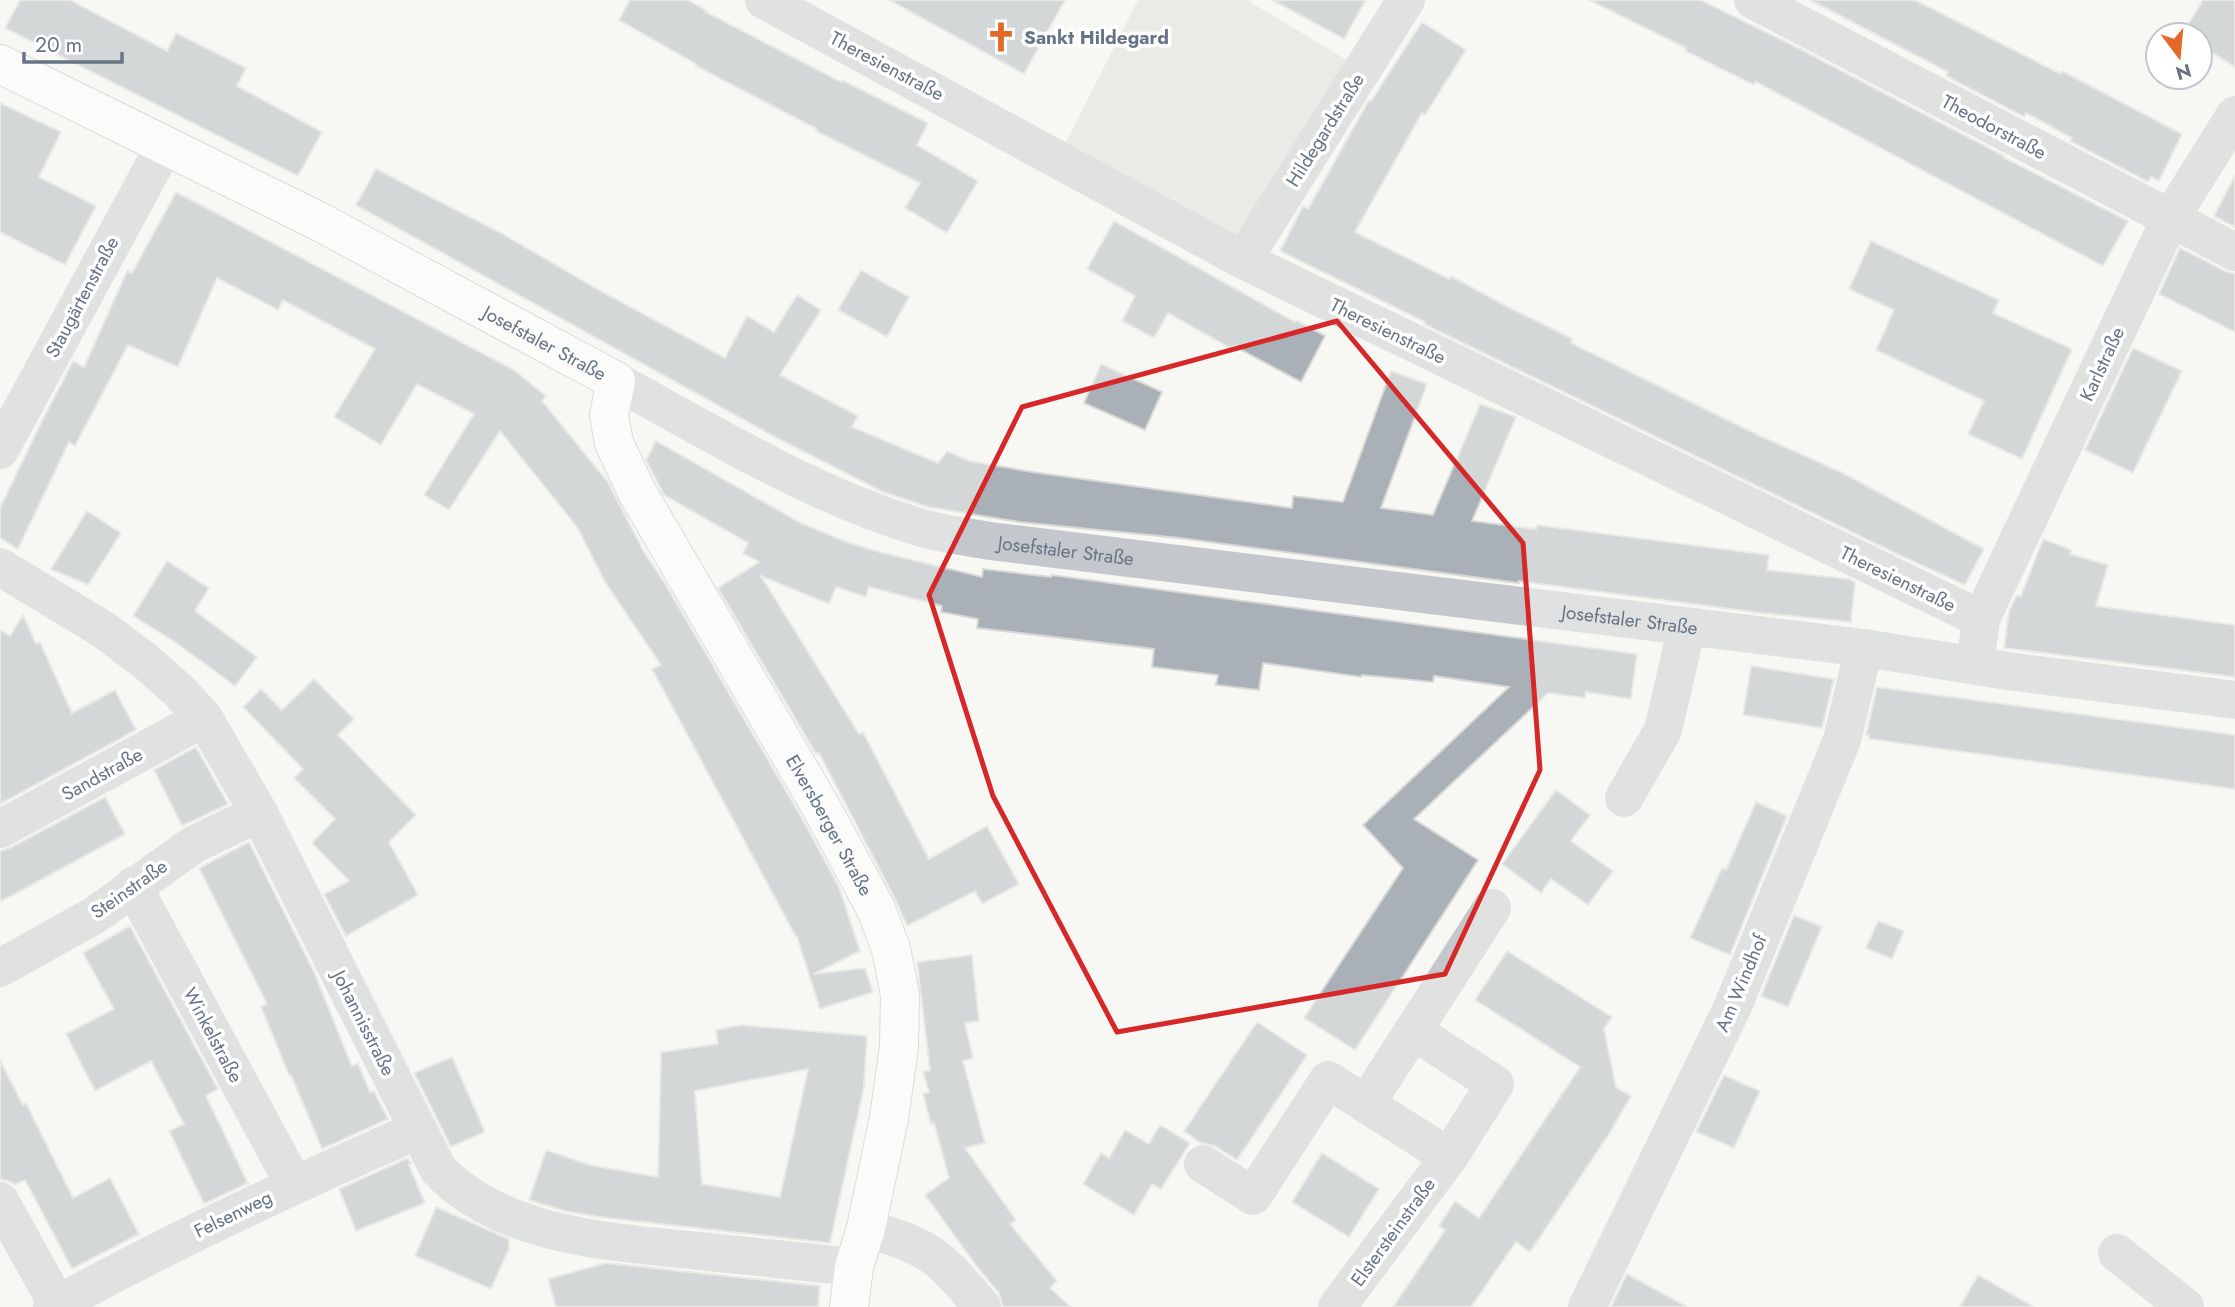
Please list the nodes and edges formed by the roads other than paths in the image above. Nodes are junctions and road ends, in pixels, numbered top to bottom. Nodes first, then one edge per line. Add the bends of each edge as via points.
1 (764, 0) edge
2 (1406, 0) edge
3 (1753, 0) edge
4 (0, 64) edge
5 (2235, 116) edge
6 (165, 145) junction
7 (2170, 219) junction
8 (2235, 252) edge
9 (1243, 260) junction
10 (616, 381) junction
11 (0, 450) edge
12 (3, 571) edge
13 (1981, 619) junction
14 (1687, 628) junction
15 (1864, 648) junction
16 (1976, 666) junction
17 (2235, 700) edge
18 (204, 718) junction
19 (1624, 798) dead end
20 (259, 813) junction
21 (0, 829) edge
22 (133, 886) junction
23 (1492, 908) dead end
24 (0, 968) edge
25 (1413, 1031) junction
26 (1366, 1104) junction
27 (418, 1130) junction
28 (1448, 1157) junction
29 (1203, 1164) dead end
30 (294, 1184) junction
31 (0, 1201) edge
32 (866, 1228) junction
33 (2117, 1253) dead end
34 (854, 1267) junction
35 (54, 1306) edge
36 (849, 1307) edge
37 (982, 1307) edge
38 (1337, 1307) edge
39 (1587, 1307) edge
40 (2185, 1307) edge

1 - 9 street, Theresienstraße
2 - 9 street, Hildegardstraße
3 - 7 street, Theodorstraße
4 - 6 main road, Josefstaler Straße
5 - 7 street, Karlstraße
6 - 10 main road, Josefstaler Straße via 323,223
6 - 11 street, Staugärtenstraße
7 - 8 street, Theodorstraße
7 - 13 street, Karlstraße
9 - 13 street, Theresienstraße
10 - 14 street, Josefstaler Straße via 765,462 869,511 925,529 990,541
10 - 32 main road, Elversberger Straße via 609,415 614,443 637,492 821,807 876,909 891,949 900,995 899,1047
12 - 18 street, Johannisstraße via 104,630 145,661
13 - 16 street
14 - 15 street, Josefstaler Straße
14 - 19 street via 1663,730
15 - 16 street, Josefstaler Straße
15 - 39 street, Am Windhof via 1842,740 1733,1006
16 - 17 street, Josefstaler Straße
18 - 20 street, Johannisstraße
18 - 21 street, Sandstraße
20 - 22 street, Steinstraße via 193,845
20 - 27 street, Johannisstraße
22 - 24 street, Steinstraße via 95,915
22 - 30 street, Winkelstraße
23 - 25 street
25 - 26 street
25 - 28 street, Elstersteinstraße via 1495,1084
26 - 28 street, Elstersteinstraße
26 - 29 street, Elstersteinstraße via 1328,1080 1253,1196
27 - 30 street, Felsenweg
27 - 34 street, Johannisstraße via 438,1169 453,1186 522,1221 627,1244
28 - 38 street, Elstersteinstraße
30 - 35 street, Felsenweg
31 - 35 street
32 - 34 main road, Elversberger Straße
32 - 37 street via 930,1254
33 - 40 street
34 - 36 main road, Elversberger Straße

